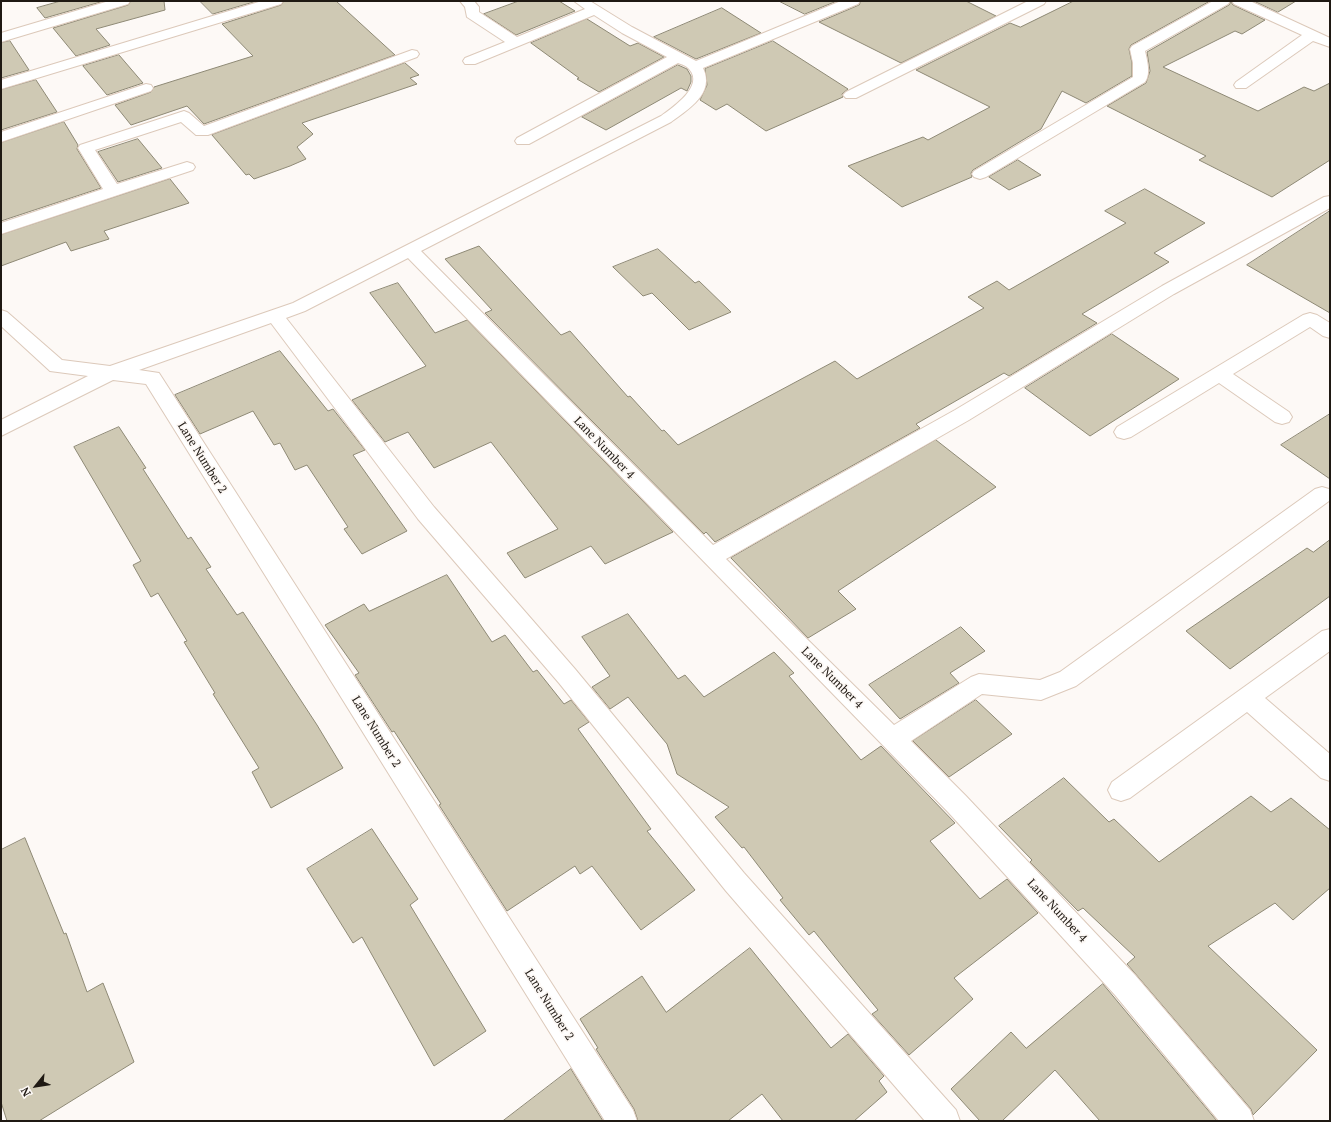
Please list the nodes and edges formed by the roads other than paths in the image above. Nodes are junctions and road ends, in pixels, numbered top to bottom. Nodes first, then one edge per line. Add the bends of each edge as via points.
1 (123, 1) edge
2 (276, 1) edge
3 (467, 1) edge
4 (853, 1) edge
5 (1039, 1) edge
6 (1223, 1) edge
7 (1239, 1) edge
8 (588, 5) edge
9 (1313, 34) junction
10 (1, 38) edge
11 (515, 42) junction
12 (1330, 43) edge
13 (412, 54) dead end
14 (677, 57) junction
15 (470, 61) dead end
16 (695, 66) junction
17 (1, 85) edge
18 (1241, 86) dead end
19 (146, 88) dead end
20 (851, 96) dead end
21 (1, 137) edge
22 (523, 141) dead end
23 (187, 167) dead end
24 (980, 174) dead end
25 (113, 192) junction
26 (1330, 201) edge
27 (1, 229) edge
28 (410, 250) junction
29 (274, 315) junction
30 (1, 316) edge
31 (1330, 332) edge
32 (110, 373) junction
33 (1218, 374) junction
34 (1282, 417) dead end
35 (1, 429) edge
36 (1124, 432) dead end
37 (1322, 495) dead end
38 (711, 557) junction
39 (1330, 638) edge
40 (1248, 698) junction
41 (893, 739) junction
42 (1330, 770) edge
43 (1121, 790) dead end
44 (622, 1121) edge
45 (945, 1121) edge
46 (1239, 1121) edge

1 - 10 street
2 - 17 street
3 - 11 street via 472,6 472,14
4 - 16 street
5 - 20 street
6 - 24 street via 1137,49 1140,79
7 - 9 street
8 - 11 street
8 - 14 street
9 - 12 street
9 - 18 street
11 - 15 street
13 - 25 street via 202,132 184,116 86,148
14 - 16 street
14 - 22 street
16 - 28 street via 701,75 700,85 688,102 666,119
19 - 21 street
23 - 25 street
25 - 27 street
26 - 38 street via 1168,290 962,415
28 - 29 street via 299,307
28 - 38 street, Lane Number 4
29 - 32 street
29 - 45 street via 426,513 567,676 735,882
30 - 32 street via 57,366
31 - 33 street via 1310,319
32 - 35 street
32 - 44 street, Lane Number 2 via 152,378
33 - 34 street
33 - 36 street
37 - 41 street via 1068,678 1041,690 979,684
38 - 41 street, Lane Number 4
39 - 40 street
40 - 42 street
40 - 43 street
41 - 46 street, Lane Number 4 via 1125,985

